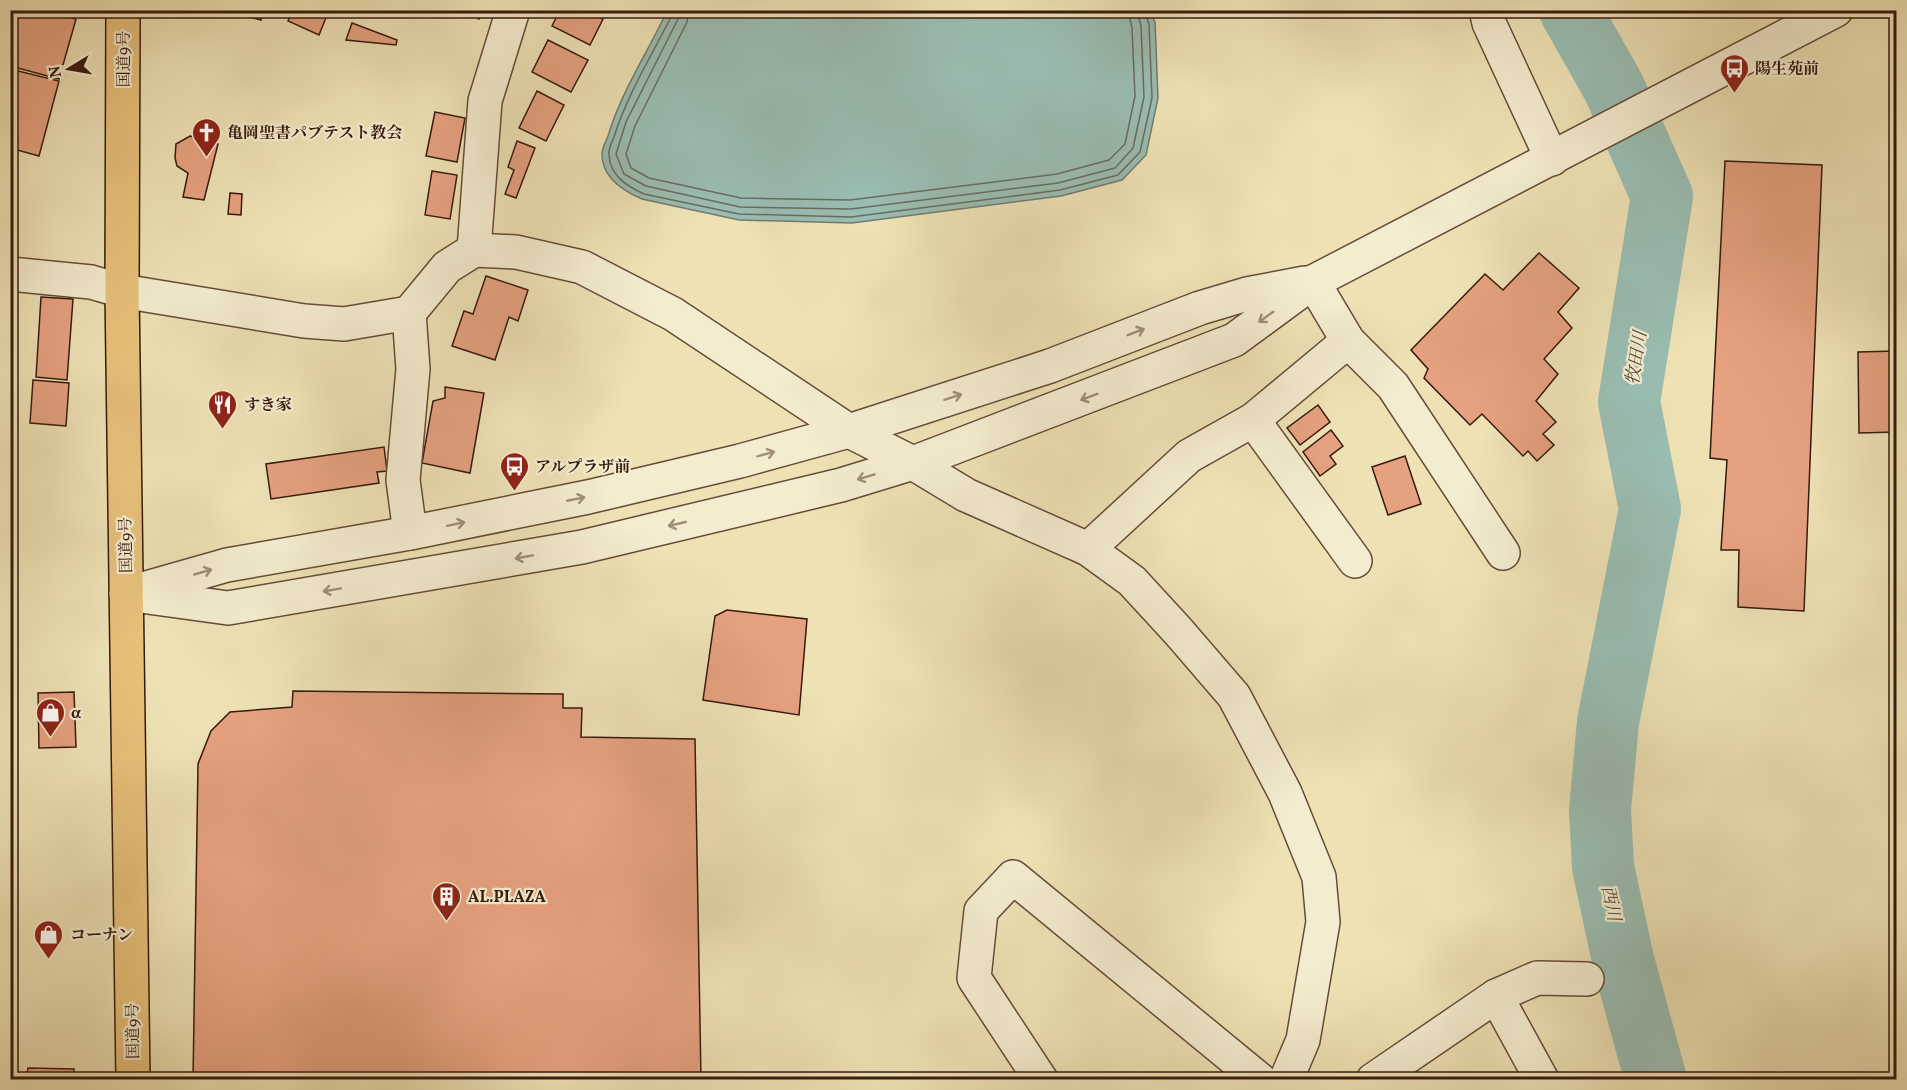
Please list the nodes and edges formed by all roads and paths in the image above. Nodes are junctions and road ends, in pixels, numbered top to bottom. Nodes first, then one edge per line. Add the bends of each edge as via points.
1 (123, 10) edge
2 (513, 10) edge
3 (1485, 10) edge
4 (1836, 10) edge
5 (1552, 159) junction
6 (474, 250) junction
7 (10, 274) edge
8 (1313, 282) junction
9 (122, 291) junction
10 (409, 313) junction
11 (1348, 341) junction
12 (1253, 420) junction
13 (849, 431) junction
14 (913, 463) junction
15 (410, 533) junction
16 (1088, 549) junction
17 (1503, 553) dead end
18 (1355, 561) dead end
19 (126, 594) junction
20 (1587, 979) dead end
21 (1496, 996) junction
22 (133, 1080) edge
23 (1041, 1080) edge
24 (1260, 1080) edge
25 (1286, 1080) edge
26 (1373, 1080) edge
27 (1542, 1080) edge

1 - 9 highway, 国道9号
2 - 6 street via 485,101
3 - 5 street
4 - 5 street
5 - 8 street
6 - 10 street via 447,267
6 - 13 street via 516,252 582,267 673,314
7 - 9 street via 92,282
8 - 11 street
13 -> 8 street via 1050,366 1200,308 1247,294
8 -> 14 street via 1234,340
9 - 10 street via 304,321 344,324
9 - 19 highway, 国道9号
10 - 15 street via 413,369 403,480
11 - 12 street
11 - 17 street via 1393,386
12 - 16 street via 1189,456
12 - 18 street
13 - 14 street
15 -> 13 street via 588,497
14 - 16 street via 966,495
14 -> 19 street via 841,485 582,547 228,608
19 -> 15 street via 227,565
16 - 25 street via 1132,581 1234,696 1285,792 1319,877 1323,922 1303,1040
19 - 22 highway, 国道9号
20 - 21 street via 1537,978
21 - 26 street
21 - 27 street
23 - 24 street via 974,978 981,911 1013,877

